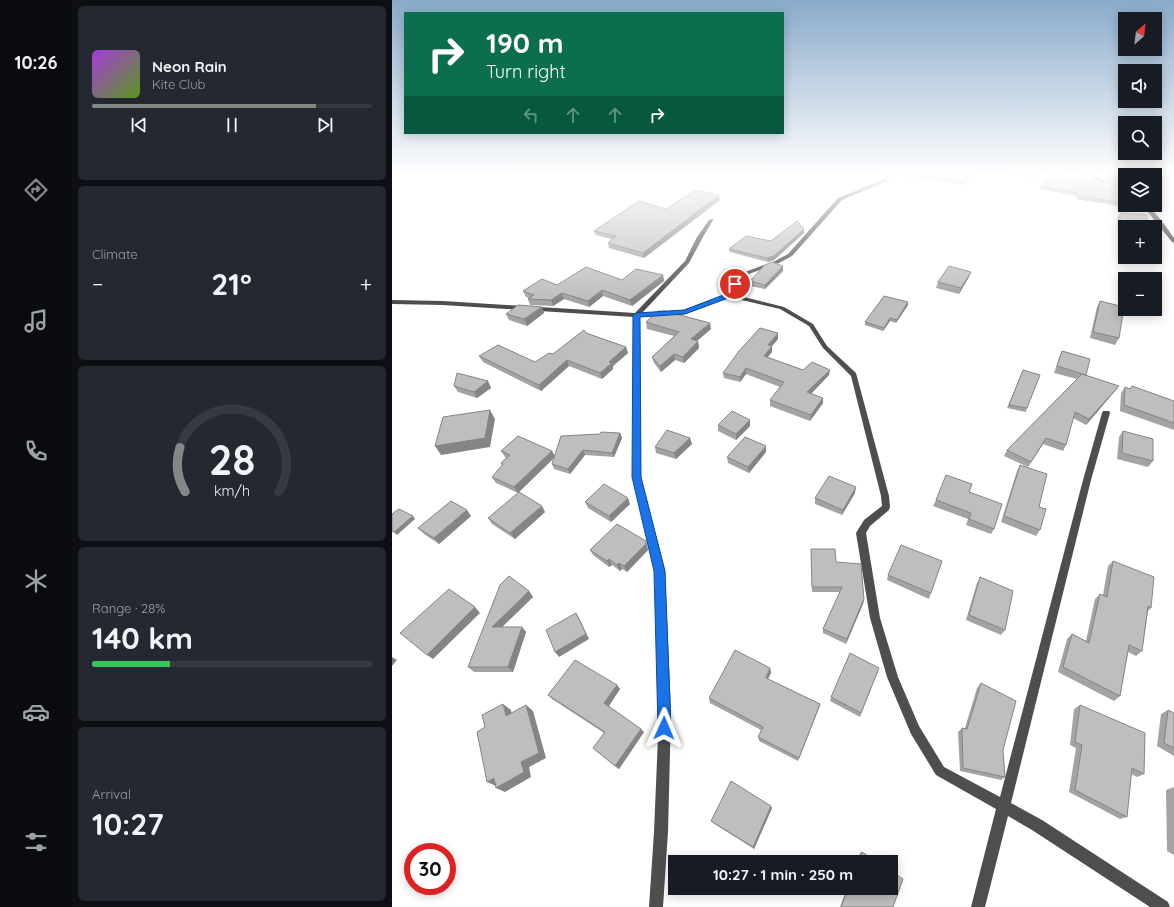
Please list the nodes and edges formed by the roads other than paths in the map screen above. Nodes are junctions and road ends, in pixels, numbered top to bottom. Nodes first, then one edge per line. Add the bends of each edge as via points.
1 (825, 215) edge
2 (1153, 215) edge
3 (711, 220) dead end
4 (1174, 241) edge
5 (729, 295) junction
6 (392, 302) edge
7 (637, 315) junction
8 (1106, 414) dead end
9 (1005, 806) junction
10 (656, 907) edge
11 (978, 907) edge
12 (1163, 907) edge

1 - 5 street via 790,255 744,274
2 - 4 main road
3 - 7 street via 687,262
5 - 7 street via 685,312
5 - 9 street via 782,308 812,325 825,347 854,375 886,502 886,507 867,523 861,533 875,618 893,677 915,730 940,771
6 - 7 street
7 - 10 street via 636,477 660,571 665,713 662,832
8 - 9 street
9 - 11 street
9 - 12 street

